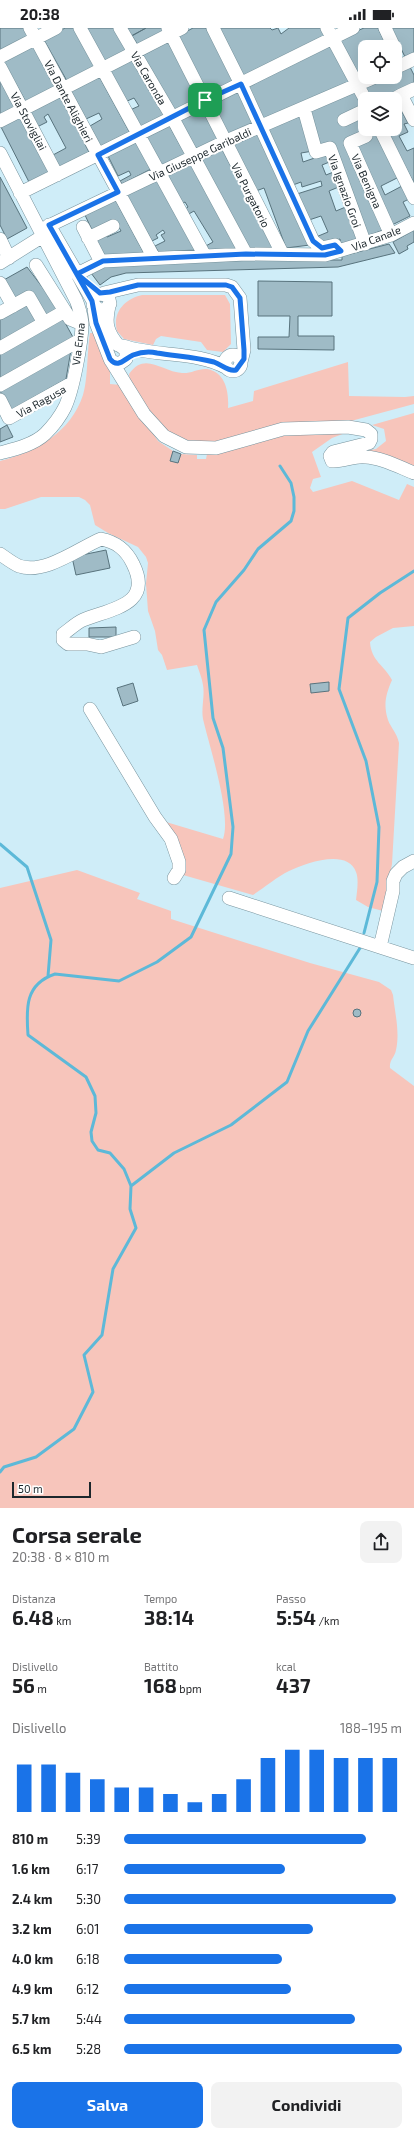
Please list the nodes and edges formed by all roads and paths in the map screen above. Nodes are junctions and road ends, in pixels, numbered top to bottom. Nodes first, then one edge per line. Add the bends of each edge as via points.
1 (56, 28) edge
2 (80, 28) edge
3 (120, 28) edge
4 (213, 28) edge
5 (353, 28) edge
6 (385, 28) edge
7 (174, 30) edge
8 (33, 33) edge
9 (330, 33) edge
10 (391, 40) edge
11 (134, 52) junction
12 (0, 57) edge
13 (0, 67) edge
14 (102, 68) junction
15 (241, 84) junction
16 (358, 84) junction
17 (63, 88) junction
18 (414, 89) edge
19 (362, 92) edge
20 (402, 95) edge
21 (205, 100) junction
22 (402, 103) edge
23 (304, 108) junction
24 (22, 109) junction
25 (358, 113) edge
26 (172, 117) junction
27 (344, 120) dead end
28 (414, 120) edge
29 (0, 121) edge
30 (261, 126) junction
31 (138, 134) junction
32 (366, 136) dead end
33 (384, 136) edge
34 (224, 142) junction
35 (0, 153) edge
36 (98, 155) junction
37 (193, 156) junction
38 (158, 173) junction
39 (57, 175) junction
40 (118, 192) junction
41 (413, 192) edge
42 (20, 193) junction
43 (414, 223) edge
44 (113, 226) dead end
45 (44, 230) junction
46 (391, 235) junction
47 (0, 239) edge
48 (365, 244) junction
49 (341, 251) junction
50 (282, 253) junction
51 (246, 254) junction
52 (205, 256) junction
53 (154, 258) junction
54 (5, 261) edge
55 (101, 262) junction
56 (36, 265) dead end
57 (77, 274) junction
58 (0, 283) edge
59 (101, 300) junction
60 (13, 306) junction
61 (65, 311) junction
62 (0, 313) edge
63 (44, 323) junction
64 (82, 324) junction
65 (242, 333) junction
66 (80, 340) junction
67 (0, 348) edge
68 (118, 354) junction
69 (229, 360) junction
70 (72, 383) junction
71 (0, 385) edge
72 (0, 400) edge
73 (0, 453) edge
74 (414, 473) edge
75 (0, 554) edge
76 (134, 637) dead end
77 (90, 709) dead end
78 (414, 861) edge
79 (174, 878) dead end
80 (229, 898) dead end
81 (380, 947) junction
82 (414, 958) edge

1 - 8 street
2 - 14 street
3 - 11 street, Via Caronda
4 - 15 street
5 - 9 street
6 - 10 street
7 - 11 street
7 - 21 street, Via Purgatorio
8 - 12 street
8 - 17 street, Via Dante Alighieri
9 - 15 street
9 - 16 street
11 - 14 street
11 - 26 street, Via Caronda
13 - 24 street, Via Stovigliai
14 - 17 street
14 - 31 street
15 - 21 street
15 - 30 street
16 - 19 street
16 - 23 street, Via Giuseppe Garibaldi
17 - 24 street
17 - 36 street, Via Dante Alighieri
18 - 20 street
21 - 26 street
21 - 34 street, Via Purgatorio
22 - 28 street
23 - 30 street, Via Giuseppe Garibaldi
23 - 48 street, Via Ignazio Groi via 316,152 330,148
24 - 29 street
24 - 39 street, Via Stovigliai
25 - 27 street
26 - 31 street
26 - 37 street, Via Caronda
30 - 34 street, Via Giuseppe Garibaldi
30 - 49 street via 315,244 322,248 335,245
31 - 36 street
31 - 38 street
32 - 46 street, Via Benigna via 350,143
33 - 41 street
34 - 37 street, Via Giuseppe Garibaldi
34 - 50 street, Via Purgatorio
35 - 42 street
36 - 39 street
36 - 40 street, Via Dante Alighieri
37 - 38 street, Via Giuseppe Garibaldi
37 - 51 street, Via Caronda
38 - 40 street, Via Giuseppe Garibaldi
38 - 52 street
39 - 42 street
40 - 45 street, Via Giuseppe Garibaldi
40 - 53 street, Via Dante Alighieri
42 - 45 street
43 - 46 street, Via Canale
44 - 55 street via 86,233
45 - 54 street, Via Giuseppe Garibaldi
45 - 57 street
45 - 64 street, Via Enna via 76,300
46 - 48 street, Via Canale
47 - 54 street
48 - 49 street, Via Canale
49 - 50 street, Via Canale via 325,255
50 - 51 street, Via Canale
51 - 52 street, Via Canale
52 - 53 street, Via Canale
53 - 55 street, Via Canale
55 - 57 street, Via Canale
56 - 61 street
57 - 59 street
58 - 60 street
59 - 65 street via 138,285 232,287 240,298
59 - 68 street via 96,323
60 - 62 street
60 - 63 street via 29,297
61 - 63 street
61 - 64 street via 74,322
63 - 67 street
64 - 66 street, Via Enna
65 - 69 street
65 - 69 street via 244,350 240,366 234,371
66 - 70 street, Via Enna
66 - 71 street
68 - 69 street via 142,352 209,361
68 - 74 street via 125,383 156,430 186,447 216,448 283,429 356,427 371,434 369,443 333,452 330,456 332,461 366,456
70 - 72 street, Via Ragusa via 9,418
70 - 73 street, Via Enna via 65,406 55,423 43,435 23,446
75 - 76 street via 19,566 29,568 65,558 101,539 114,542 134,564 138,581 136,592 122,607 81,620 63,634 64,640 68,644 101,647
77 - 79 street via 171,839 179,862 179,870
78 - 81 street via 403,867 393,881
80 - 81 street
81 - 82 street

